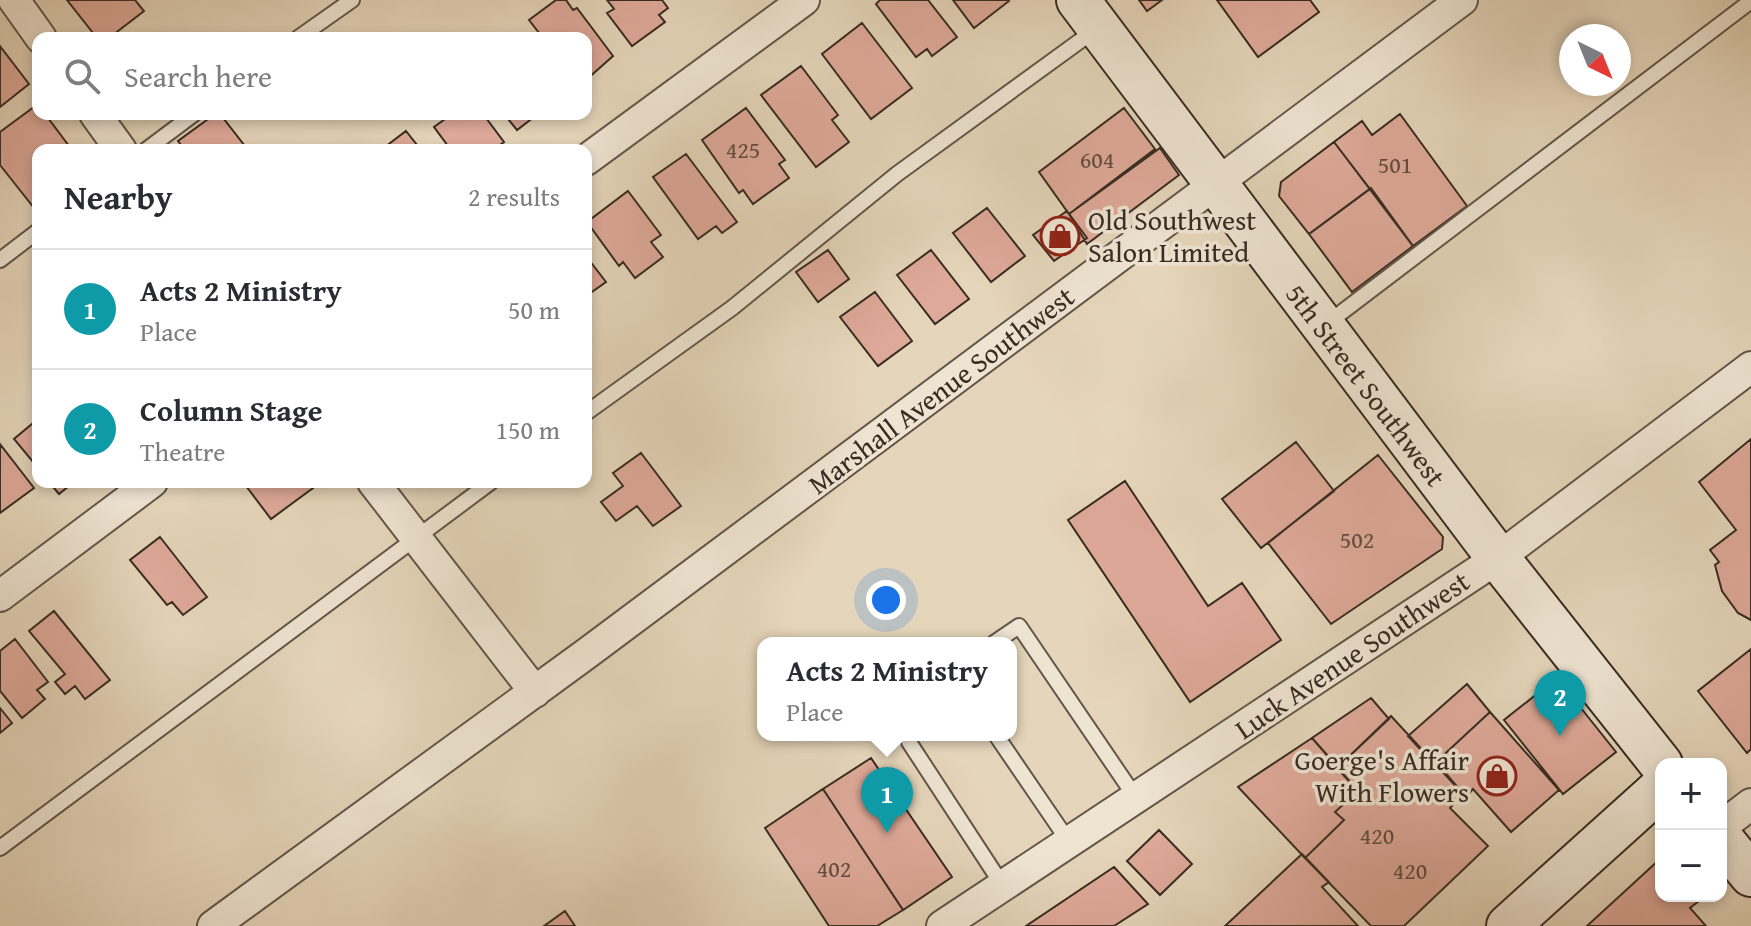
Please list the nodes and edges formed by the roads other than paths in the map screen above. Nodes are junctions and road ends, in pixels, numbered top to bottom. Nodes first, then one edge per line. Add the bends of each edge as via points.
1 (14, 0) edge
2 (352, 0) edge
3 (804, 0) edge
4 (1462, 0) edge
5 (1751, 1) edge
6 (1088, 14) edge
7 (37, 32) edge
8 (307, 32) edge
9 (99, 120) edge
10 (186, 120) edge
11 (117, 144) edge
12 (154, 144) edge
13 (592, 156) edge
14 (1214, 184) junction
15 (32, 236) edge
16 (0, 260) edge
17 (1322, 327) junction
18 (1751, 367) edge
19 (592, 409) edge
20 (144, 488) edge
21 (378, 488) edge
22 (483, 488) edge
23 (416, 537) junction
24 (1498, 558) junction
25 (0, 596) edge
26 (1003, 637) edge
27 (535, 692) junction
28 (909, 741) edge
29 (1000, 741) edge
30 (1656, 758) edge
31 (1655, 793) edge
32 (1136, 798) junction
33 (1751, 804) edge
34 (1727, 822) edge
35 (1069, 842) junction
36 (1727, 845) edge
37 (0, 848) edge
38 (1751, 875) edge
39 (1003, 886) junction
40 (213, 926) edge
41 (942, 926) edge
42 (1508, 926) edge

1 - 7 street
2 - 8 lane
3 - 13 street
4 - 14 street, Marshall Avenue Southwest
5 - 17 lane
6 - 14 street, 5th Street Southwest
6 - 19 lane via 732,308
9 - 11 street
10 - 12 lane
14 - 17 street, 5th Street Southwest
14 - 27 street, Marshall Avenue Southwest
15 - 16 lane
17 - 24 street, 5th Street Southwest
18 - 24 street, Luck Avenue Southwest
20 - 25 street
21 - 23 street
22 - 23 lane
23 - 27 street
23 - 37 lane
24 - 30 street, 5th Street Southwest
24 - 32 street, Luck Avenue Southwest
26 - 32 lane via 1019,626
27 - 40 street, Marshall Avenue Southwest
28 - 39 lane
29 - 35 lane
31 - 42 street
32 - 35 street, Luck Avenue Southwest
33 - 34 street
35 - 39 street, Luck Avenue Southwest
36 - 38 street
39 - 41 street, Luck Avenue Southwest

